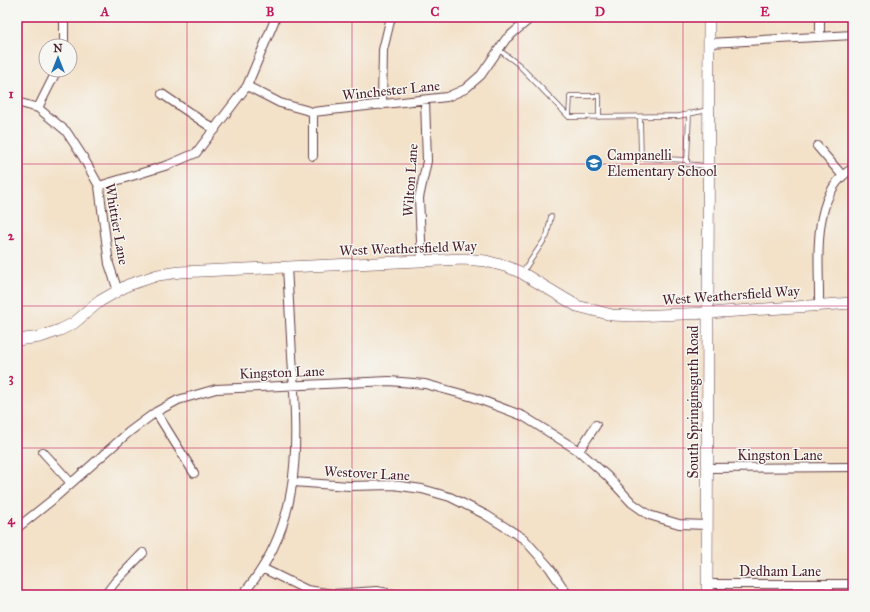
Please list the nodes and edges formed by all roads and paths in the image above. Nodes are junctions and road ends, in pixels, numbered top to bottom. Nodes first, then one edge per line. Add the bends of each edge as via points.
1 (64, 17) edge
2 (276, 17) edge
3 (391, 17) edge
4 (532, 17) edge
5 (709, 17) edge
6 (820, 17) edge
7 (853, 35) edge
8 (820, 37) junction
9 (64, 38) edge
10 (709, 43) junction
11 (497, 49) junction
12 (53, 78) edge
13 (247, 86) junction
14 (162, 94) dead end
15 (425, 100) junction
16 (17, 102) edge
17 (382, 105) junction
18 (38, 108) junction
19 (709, 110) junction
20 (313, 112) junction
21 (689, 113) junction
22 (569, 117) junction
23 (599, 117) junction
24 (640, 117) junction
25 (215, 130) junction
26 (817, 146) dead end
27 (313, 156) dead end
28 (687, 160) junction
29 (709, 166) junction
30 (853, 168) edge
31 (842, 175) junction
32 (99, 186) junction
33 (551, 216) dead end
34 (422, 262) junction
35 (287, 267) junction
36 (522, 273) junction
37 (118, 290) junction
38 (853, 303) edge
39 (819, 305) junction
40 (708, 313) junction
41 (17, 340) edge
42 (294, 384) junction
43 (156, 412) junction
44 (596, 425) dead end
45 (579, 450) junction
46 (43, 452) dead end
47 (853, 467) edge
48 (708, 468) junction
49 (194, 473) dead end
50 (293, 482) junction
51 (71, 483) junction
52 (708, 525) junction
53 (17, 528) edge
54 (143, 553) dead end
55 (262, 568) junction
56 (707, 584) junction
57 (829, 584) junction
58 (853, 584) edge
59 (105, 595) edge
60 (242, 595) edge
61 (398, 595) edge
62 (568, 595) edge
63 (707, 595) edge
64 (829, 595) edge

1 - 9 street
2 - 13 street
3 - 17 street via 383,50
4 - 11 street, Winchester Lane
5 - 10 street, South Springinsguth Road
6 - 8 street
7 - 8 street
8 - 10 street
10 - 19 street, South Springinsguth Road
11 - 15 street, Winchester Lane via 481,75 465,90 447,98
11 - 22 lane via 518,64
12 - 18 street
13 - 20 street, Winchester Lane via 280,103
13 - 25 street
14 - 25 street
15 - 17 street, Winchester Lane
15 - 34 street, Wilton Lane via 427,161 419,198
16 - 18 street, Whittier Lane
17 - 20 street, Winchester Lane
18 - 32 street, Whittier Lane via 66,131
19 - 21 lane
19 - 29 street, South Springinsguth Road
20 - 27 street
21 - 24 lane via 679,116
21 - 28 lane
22 - 23 lane
22 - 23 lane via 570,96 599,96
23 - 24 lane
24 - 28 lane via 641,158
25 - 32 street via 196,154
26 - 31 street
28 - 29 lane via 687,164
29 - 40 street, South Springinsguth Road
30 - 31 street
31 - 39 street via 829,196 820,224
32 - 37 street, Whittier Lane via 109,264
33 - 36 lane via 547,236
34 - 35 street, West Weathersfield Way
34 - 36 street, West Weathersfield Way via 475,260 497,264
35 - 37 street, West Weathersfield Way via 169,273 138,280
35 - 42 street
36 - 40 street, West Weathersfield Way via 565,300 600,313 633,316
37 - 41 street, West Weathersfield Way via 74,323 60,330 40,337
38 - 39 street, West Weathersfield Way
39 - 40 street, West Weathersfield Way
40 - 48 street, South Springinsguth Road
42 - 43 street, Kingston Lane via 216,389 185,398
42 - 45 street, Kingston Lane via 389,380 425,384 473,397 524,416
42 - 50 street via 296,445
43 - 49 street
43 - 51 street, Kingston Lane
44 - 45 street
45 - 52 street, Kingston Lane via 632,503 649,515 674,523
46 - 51 street
47 - 48 street, Kingston Lane
48 - 52 street, South Springinsguth Road
50 - 55 street via 280,532
50 - 62 street, Westover Lane via 398,486 422,489 450,497 486,515 524,539 549,567
51 - 53 street, Kingston Lane
52 - 56 street, South Springinsguth Road
54 - 59 street via 114,582
55 - 60 street
55 - 61 street via 307,590 333,594 377,591
56 - 57 street, Dedham Lane
56 - 63 street, South Springinsguth Road
57 - 58 street, Dedham Lane
57 - 64 street

